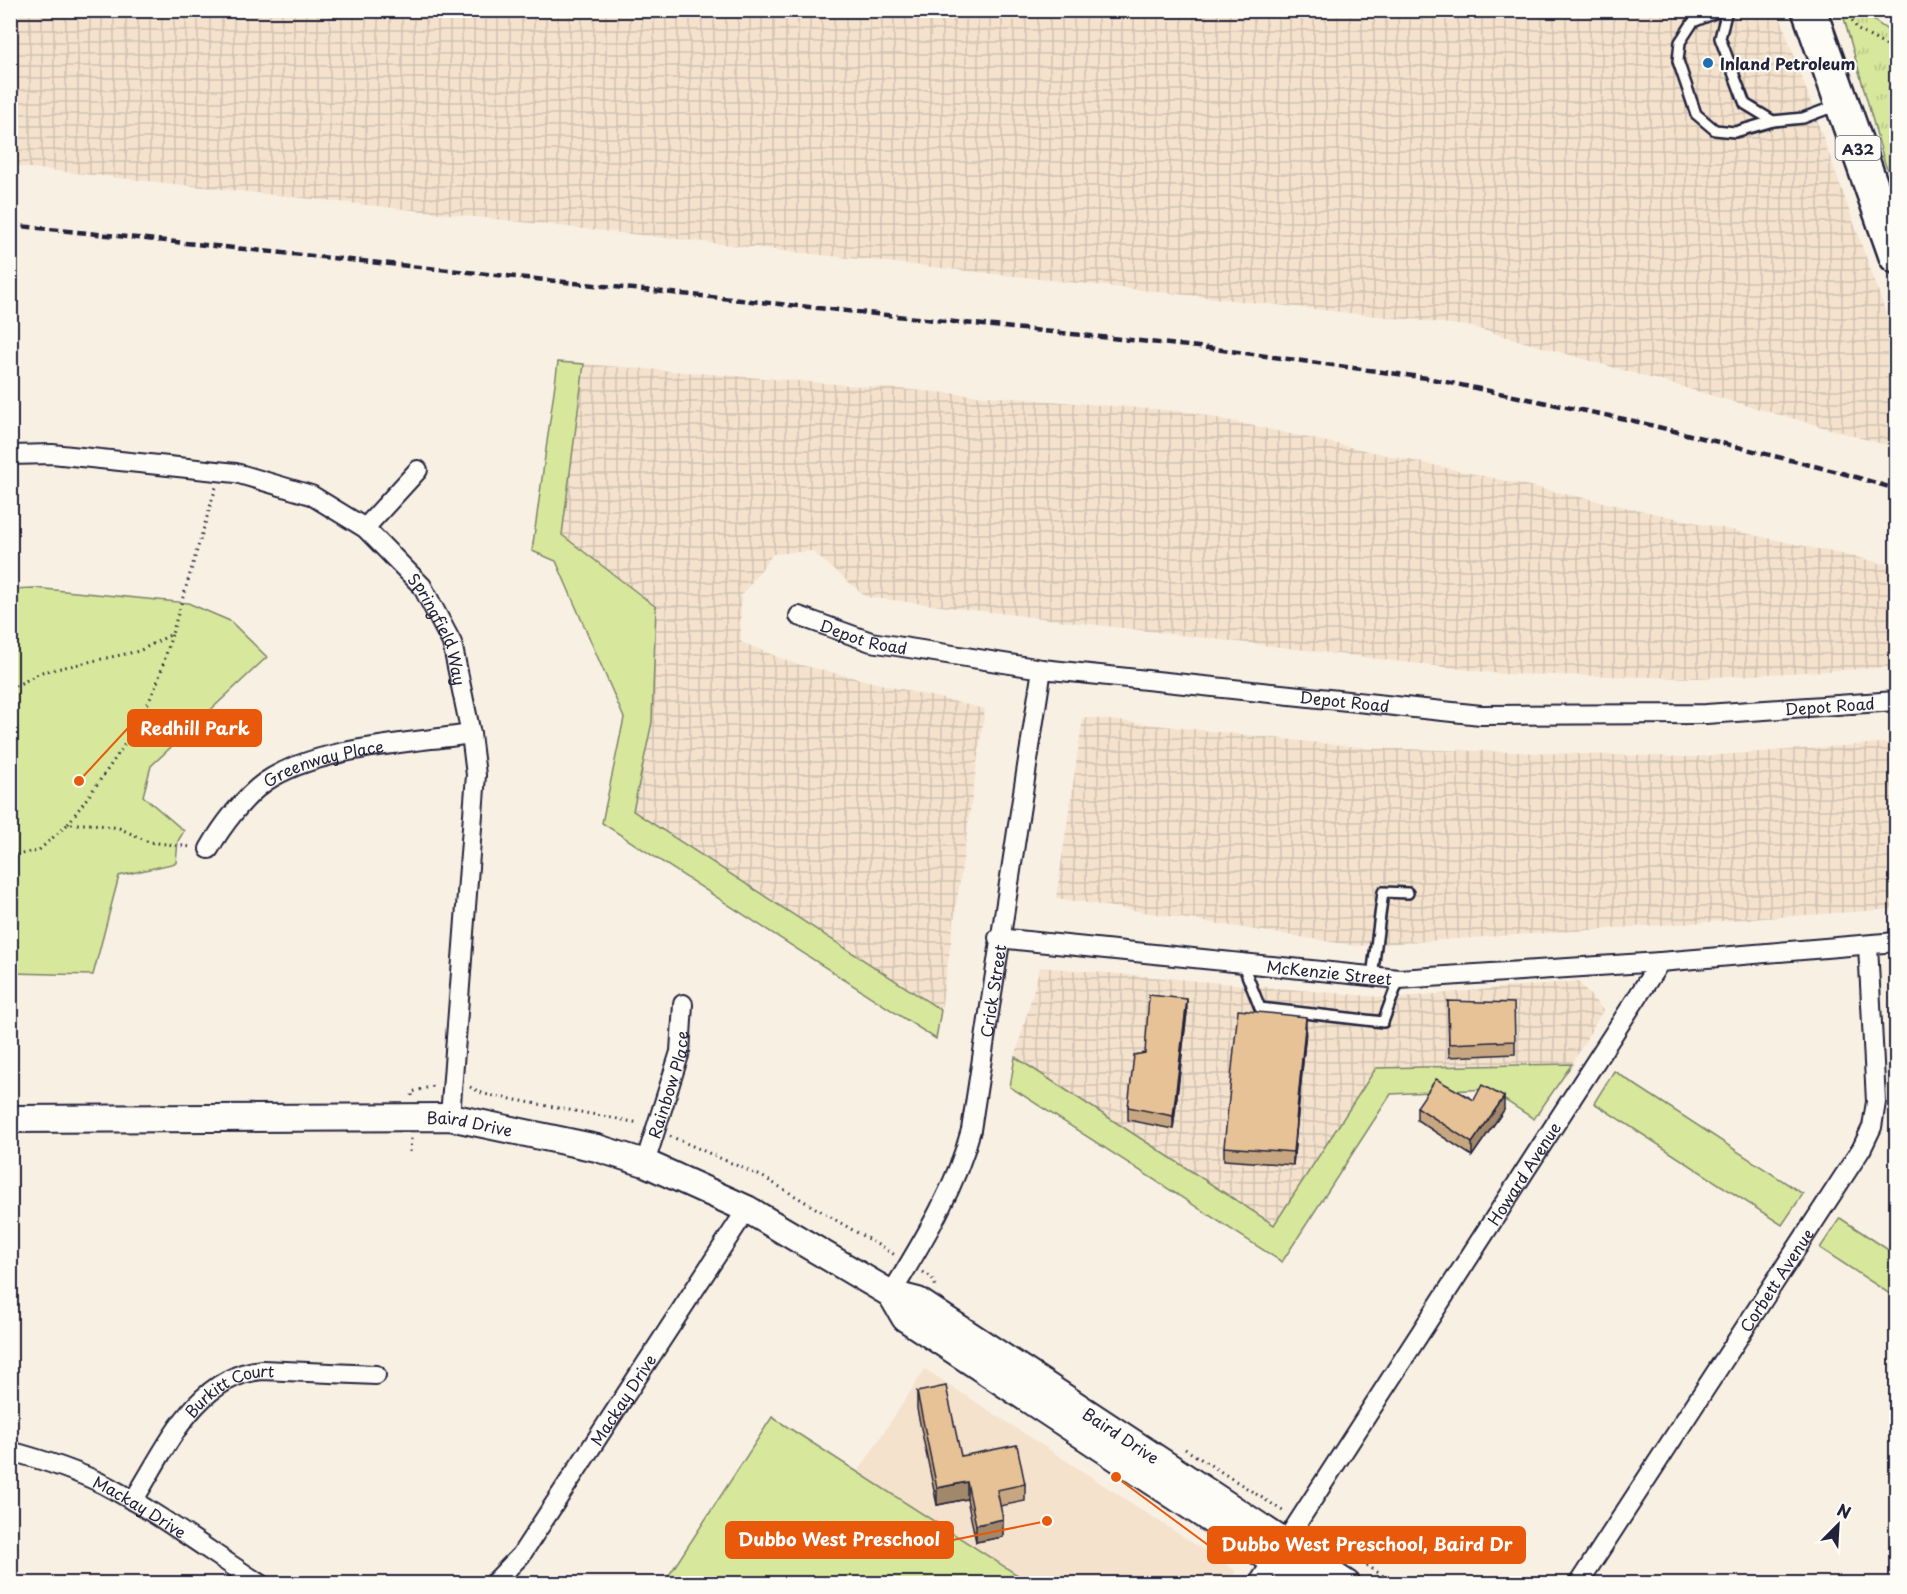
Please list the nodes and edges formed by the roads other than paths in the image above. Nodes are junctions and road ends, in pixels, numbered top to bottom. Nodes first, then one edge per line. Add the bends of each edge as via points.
1 (1722, 10) edge
2 (1727, 10) edge
3 (1809, 10) edge
4 (1842, 103) junction
5 (1773, 121) junction
6 (1874, 194) junction
7 (1896, 222) edge
8 (1896, 256) edge
9 (10, 455) edge
10 (418, 470) dead end
11 (365, 528) junction
12 (799, 616) dead end
13 (1042, 669) junction
14 (1896, 702) edge
15 (471, 734) junction
16 (209, 849) road end
17 (1408, 893) dead end
18 (998, 938) junction
19 (1896, 942) edge
20 (1868, 945) junction
21 (1660, 962) junction
22 (1243, 965) junction
23 (1372, 977) junction
24 (1399, 979) junction
25 (683, 1004) dead end
26 (450, 1117) junction
27 (10, 1119) edge
28 (645, 1163) junction
29 (747, 1209) junction
30 (891, 1294) junction
31 (376, 1375) dead end
32 (10, 1451) edge
33 (133, 1501) junction
34 (1278, 1551) junction
35 (260, 1584) edge
36 (493, 1584) edge
37 (1258, 1584) edge
38 (1308, 1584) edge
39 (1347, 1584) edge
40 (1578, 1584) edge

1 - 5 lane via 1693,22 1680,42 1678,61 1696,114 1715,130 1735,132
2 - 5 lane via 1720,38 1745,104
3 - 4 highway, A32
4 - 5 lane via 1803,118
4 - 6 highway, A32
6 - 7 street
6 - 8 highway, A32
9 - 11 street, Springfield Way via 52,454 236,473 311,495
10 - 11 street
11 - 15 street, Springfield Way via 422,586 452,643
12 - 13 street, Depot Road via 871,642
13 - 14 street, Depot Road via 1481,715 1706,714
13 - 18 street, Crick Street
15 - 16 street, Greenway Place via 322,756 265,782 222,826
15 - 26 street, Springfield Way via 476,775
17 - 23 lane via 1383,892
18 - 22 street, McKenzie Street
18 - 30 street, Crick Street via 971,1130 962,1163 938,1215
19 - 20 street
20 - 21 street
20 - 40 street, Corbett Avenue via 1876,1083 1872,1127
21 - 24 street, McKenzie Street
21 - 34 street, Howard Avenue
22 - 23 street, McKenzie Street
22 - 24 lane via 1260,1008 1383,1022
23 - 24 street, McKenzie Street
25 - 28 street, Rainbow Place via 680,1052
26 - 27 street, Baird Drive
26 - 28 street, Baird Drive via 597,1148
28 - 29 street, Baird Drive
29 - 30 street, Baird Drive
29 - 36 street, Mackay Drive via 521,1555
30 - 34 street, Baird Drive via 918,1300
31 - 33 street, Burkitt Court via 243,1371 204,1396 189,1413
32 - 33 street, Mackay Drive via 74,1471
33 - 35 street, Mackay Drive
34 - 37 street, Howard Avenue
34 - 38 street, Baird Drive
34 - 39 street, Baird Drive

